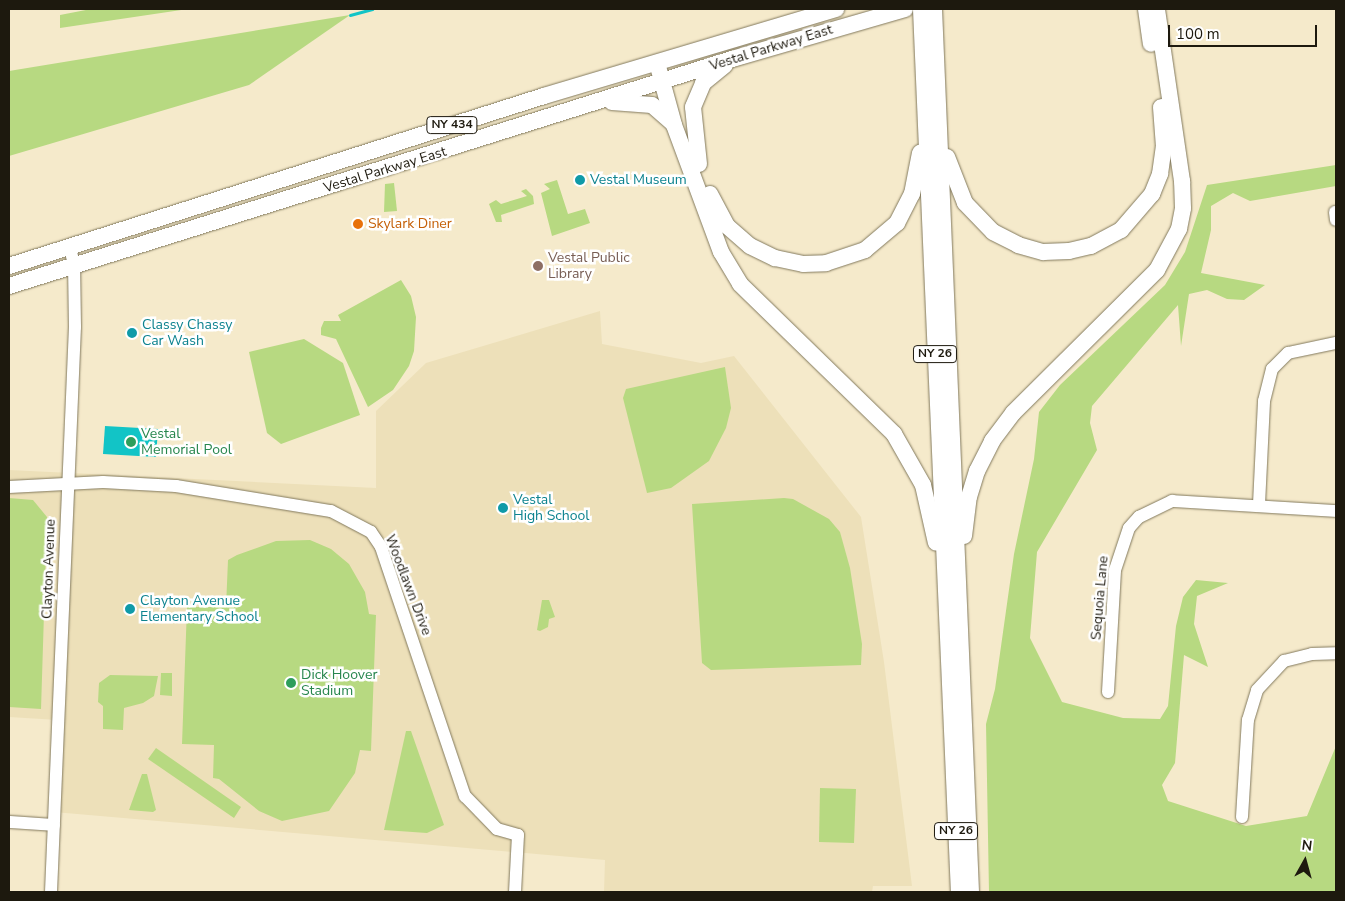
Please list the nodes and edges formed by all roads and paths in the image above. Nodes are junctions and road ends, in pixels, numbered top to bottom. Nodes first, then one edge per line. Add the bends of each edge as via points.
1 (836, 9) edge
2 (905, 9) edge
3 (921, 9) edge
4 (934, 9) edge
5 (1146, 9) edge
6 (1157, 9) edge
7 (930, 50) junction
8 (732, 58) junction
9 (662, 62) junction
10 (667, 79) junction
11 (598, 102) junction
12 (932, 120) junction
13 (674, 125) junction
14 (699, 164) junction
15 (70, 247) junction
16 (74, 265) junction
17 (9, 266) edge
18 (9, 286) edge
19 (1336, 343) edge
20 (67, 484) junction
21 (9, 486) edge
22 (1259, 504) junction
23 (1336, 510) edge
24 (952, 586) junction
25 (1336, 654) edge
26 (1108, 692) dead end
27 (1242, 817) dead end
28 (9, 822) edge
29 (54, 824) junction
30 (51, 892) edge
31 (515, 892) edge
32 (959, 892) edge
33 (971, 892) edge

1 - 9 main road, Vestal Parkway East / NY 434
2 - 8 main road, Vestal Parkway East / NY 434
3 - 7 main road, NY 26
4 - 7 main road, NY 26
5 - 12 main road via 1164,125 1160,174 1141,209 1110,237 1069,251 1043,252 1018,245 993,232 973,214 958,190
6 - 24 main road via 1182,181 1183,208 1179,229 1157,270 1013,413 992,441 969,498
7 - 12 main road, NY 26
8 - 10 main road, Vestal Parkway East / NY 434
8 - 14 main road via 697,92 693,107
9 - 10 main road
9 - 15 main road, Vestal Parkway East / NY 434
10 - 11 main road, Vestal Parkway East / NY 434
10 - 13 main road
10 - 14 main road
11 - 13 main road via 652,105
11 - 16 main road, Vestal Parkway East / NY 434
12 - 14 main road via 905,212 887,234 865,250 826,264 803,264 774,258 739,238 715,207
12 - 24 main road, NY 26
13 - 24 main road via 721,252 740,284 894,434 923,485
15 - 16 street, Clayton Avenue
15 - 17 main road, Vestal Parkway East / NY 434
16 - 18 main road, Vestal Parkway East / NY 434
16 - 20 street, Clayton Avenue via 75,327
19 - 22 street via 1297,350 1282,358 1269,377
20 - 21 street, Woodlawn Drive
20 - 29 street, Clayton Avenue
20 - 31 street, Woodlawn Drive via 103,482 176,486 300,505 331,511 371,532 381,547 464,796 497,829 518,835
22 - 23 street, Sequoia Lane
22 - 26 street, Sequoia Lane via 1172,500 1150,508 1129,528 1115,570
24 - 32 main road, NY 26
24 - 33 main road, NY 26
25 - 27 street via 1305,655 1284,662 1257,690 1248,720
28 - 29 street
29 - 30 street, Clayton Avenue

